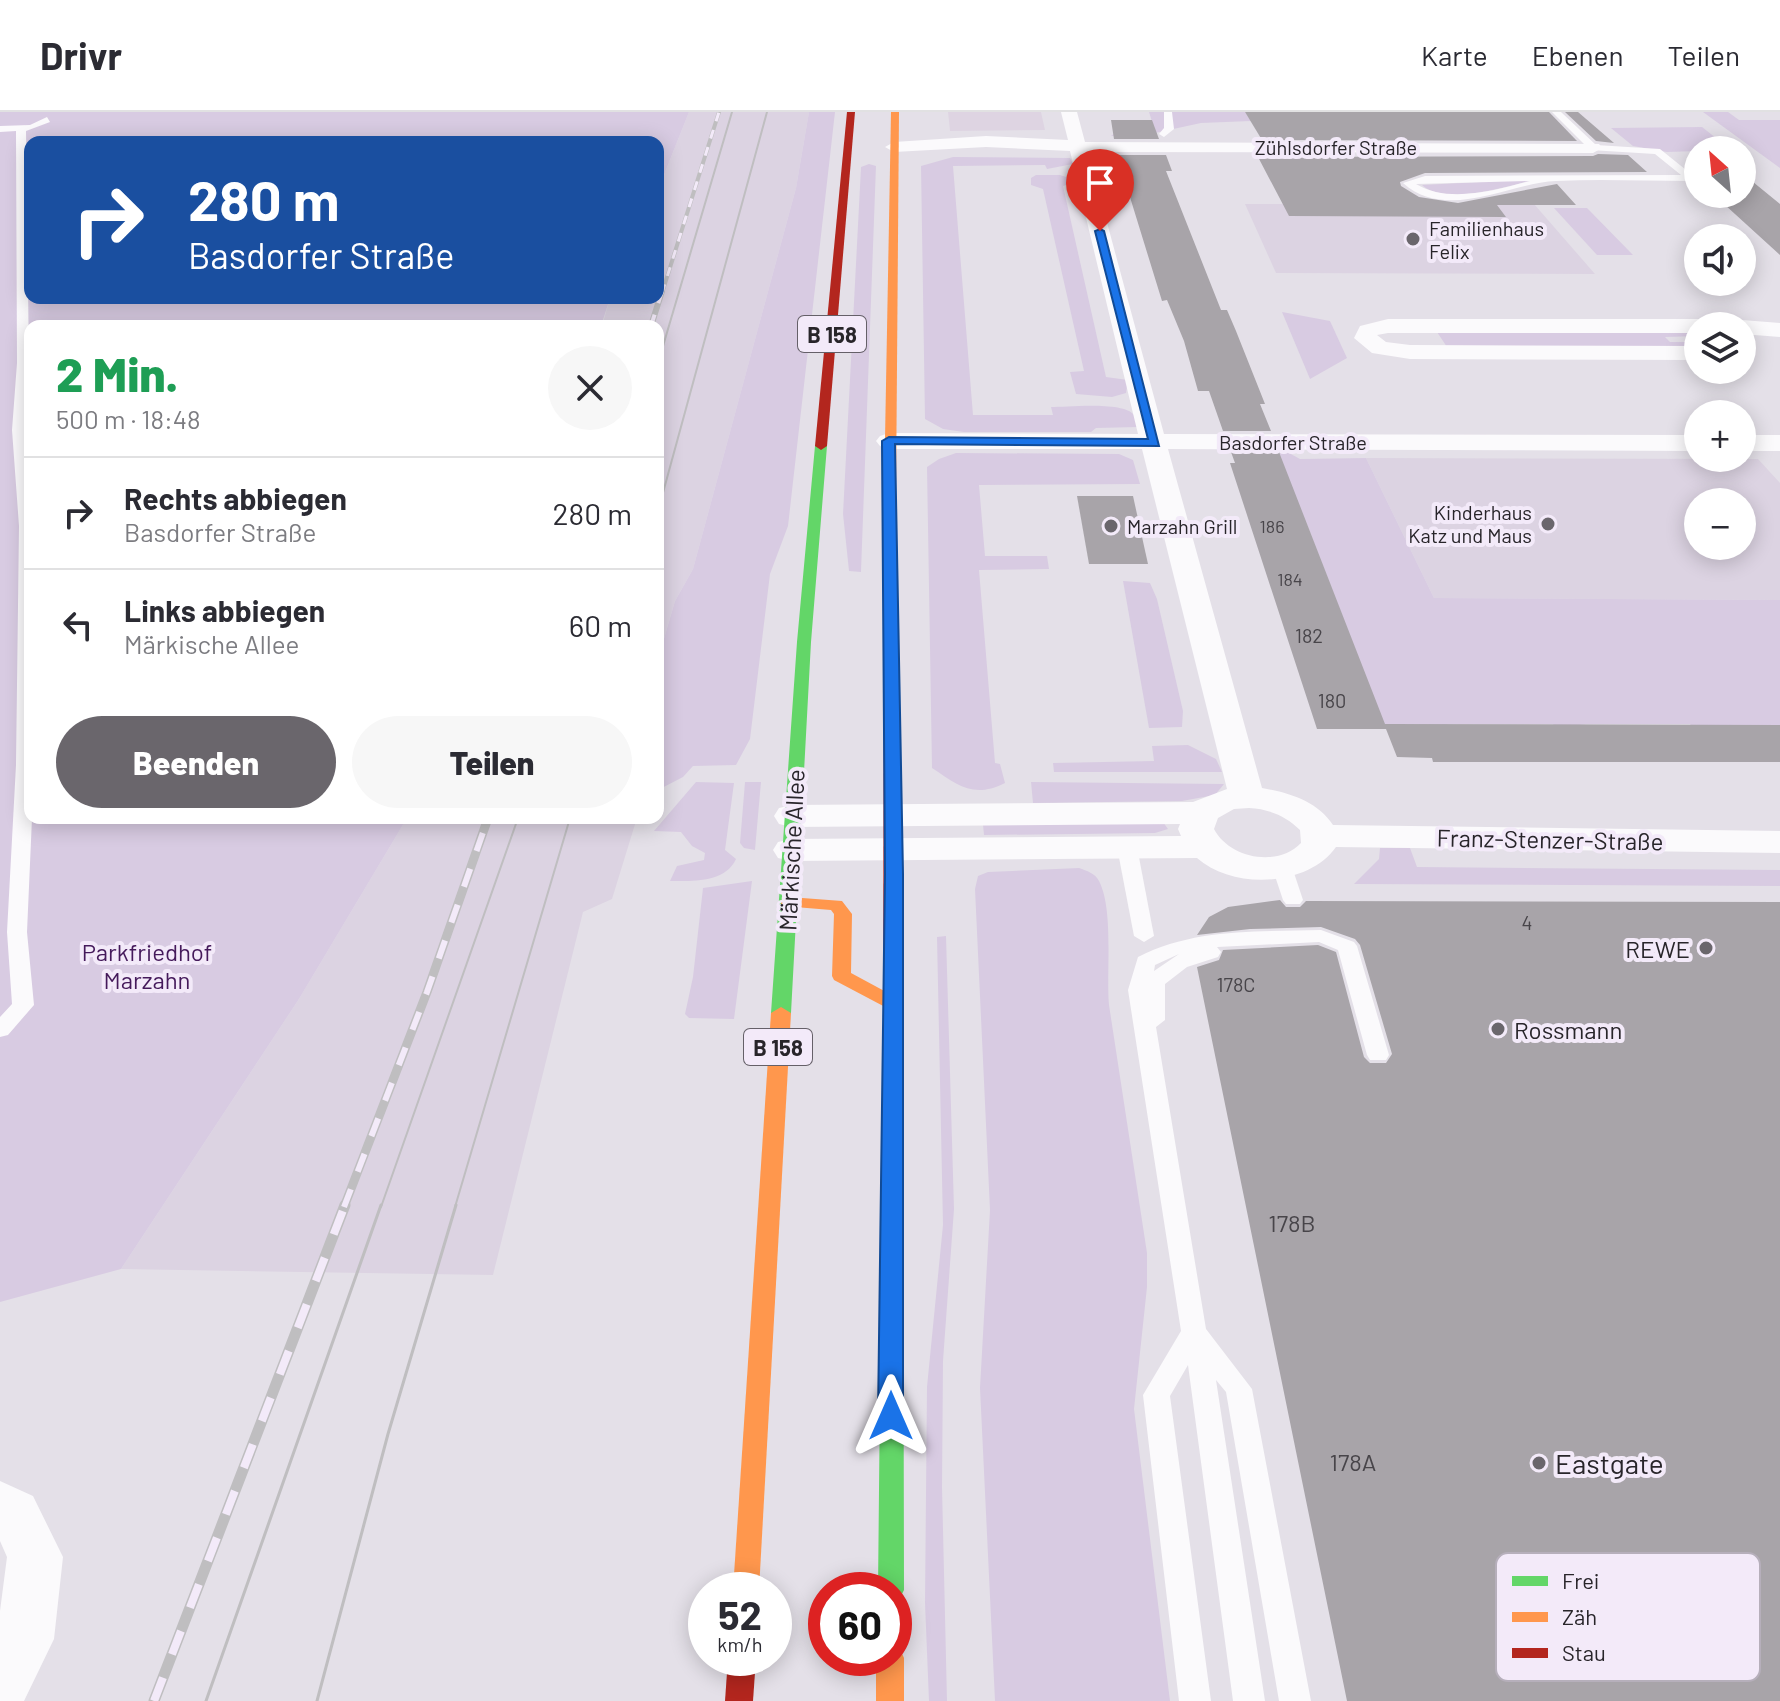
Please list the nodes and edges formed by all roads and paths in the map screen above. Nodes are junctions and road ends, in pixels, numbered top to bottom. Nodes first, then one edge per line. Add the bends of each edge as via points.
1 (851, 112) edge
2 (895, 112) edge
3 (1069, 112) edge
4 (1168, 112) edge
5 (1556, 112) edge
6 (47, 120) dead end
7 (0, 129) edge
8 (21, 129) junction
9 (1164, 134) dead end
10 (871, 147) junction
11 (1079, 147) junction
12 (1593, 148) junction
13 (1552, 178) junction
14 (1684, 326) edge
15 (1756, 328) edge
16 (1780, 330) edge
17 (1684, 353) edge
18 (889, 441) junction
19 (1155, 443) junction
20 (1684, 443) edge
21 (1756, 443) edge
22 (1780, 443) edge
23 (24, 509) edge
24 (24, 786) edge
25 (1247, 797) junction
26 (1203, 830) junction
27 (894, 832) junction
28 (792, 833) junction
29 (1320, 836) junction
30 (1780, 842) edge
31 (1127, 847) junction
32 (789, 902) junction
33 (1144, 936) dead end
34 (1231, 950) dead end
35 (894, 1004) junction
36 (0, 1030) edge
37 (1378, 1055) dead end
38 (1194, 1332) junction
39 (0, 1504) edge
40 (747, 1572) edge
41 (891, 1572) edge
42 (741, 1676) edge
43 (890, 1676) edge
44 (0, 1687) edge
45 (739, 1701) edge
46 (890, 1701) edge
47 (1195, 1701) edge
48 (1249, 1701) edge
49 (1295, 1701) edge

1 - 10 main road, Märkische Allee / B 158
2 - 10 main road, Märkische Allee / B 158
3 - 11 street
4 - 9 lane via 1169,129
5 - 12 lane
6 - 8 lane
7 - 8 lane
8 - 23 lane via 19,430
10 - 11 street, Zühlsdorfer Straße
10 - 18 main road, Märkische Allee / B 158
10 - 28 main road, Märkische Allee / B 158 via 804,642
11 - 12 street, Zühlsdorfer Straße
11 - 19 street
12 - 13 lane, Zühlsdorfer Straße via 1657,151 1691,178
13 - 13 lane, Zühlsdorfer Straße via 1425,179 1408,183 1435,195 1481,195
14 - 17 street via 1388,326 1365,334 1380,348 1410,352
15 - 16 street
18 - 19 street, Basdorfer Straße
18 - 27 main road, Märkische Allee / B 158
19 - 20 street, Basdorfer Straße
19 - 25 street
21 - 22 street
24 - 36 lane via 17,932 23,1005
25 - 26 street via 1225,800
25 - 29 street via 1304,813
26 - 27 street
26 - 29 street via 1239,864 1287,883 1318,846
26 - 31 street
27 - 28 street
27 - 31 street
27 - 35 main road, Märkische Allee / B 158
28 - 32 main road, Märkische Allee / B 158
29 - 30 street, Franz-Stenzer-Straße
31 - 33 lane
32 - 35 main road via 836,905 843,914 841,976
32 - 40 main road, Märkische Allee / B 158
34 - 48 lane via 1186,957 1169,967 1154,982 1153,1003
35 - 41 main road, Märkische Allee / B 158
37 - 38 lane via 1347,946 1340,941 1321,936 1182,944 1145,962 1139,990
38 - 47 lane via 1156,1395
38 - 49 lane via 1239,1389
39 - 44 street via 14,1512 35,1557 25,1639
42 - 45 main road
43 - 46 main road

